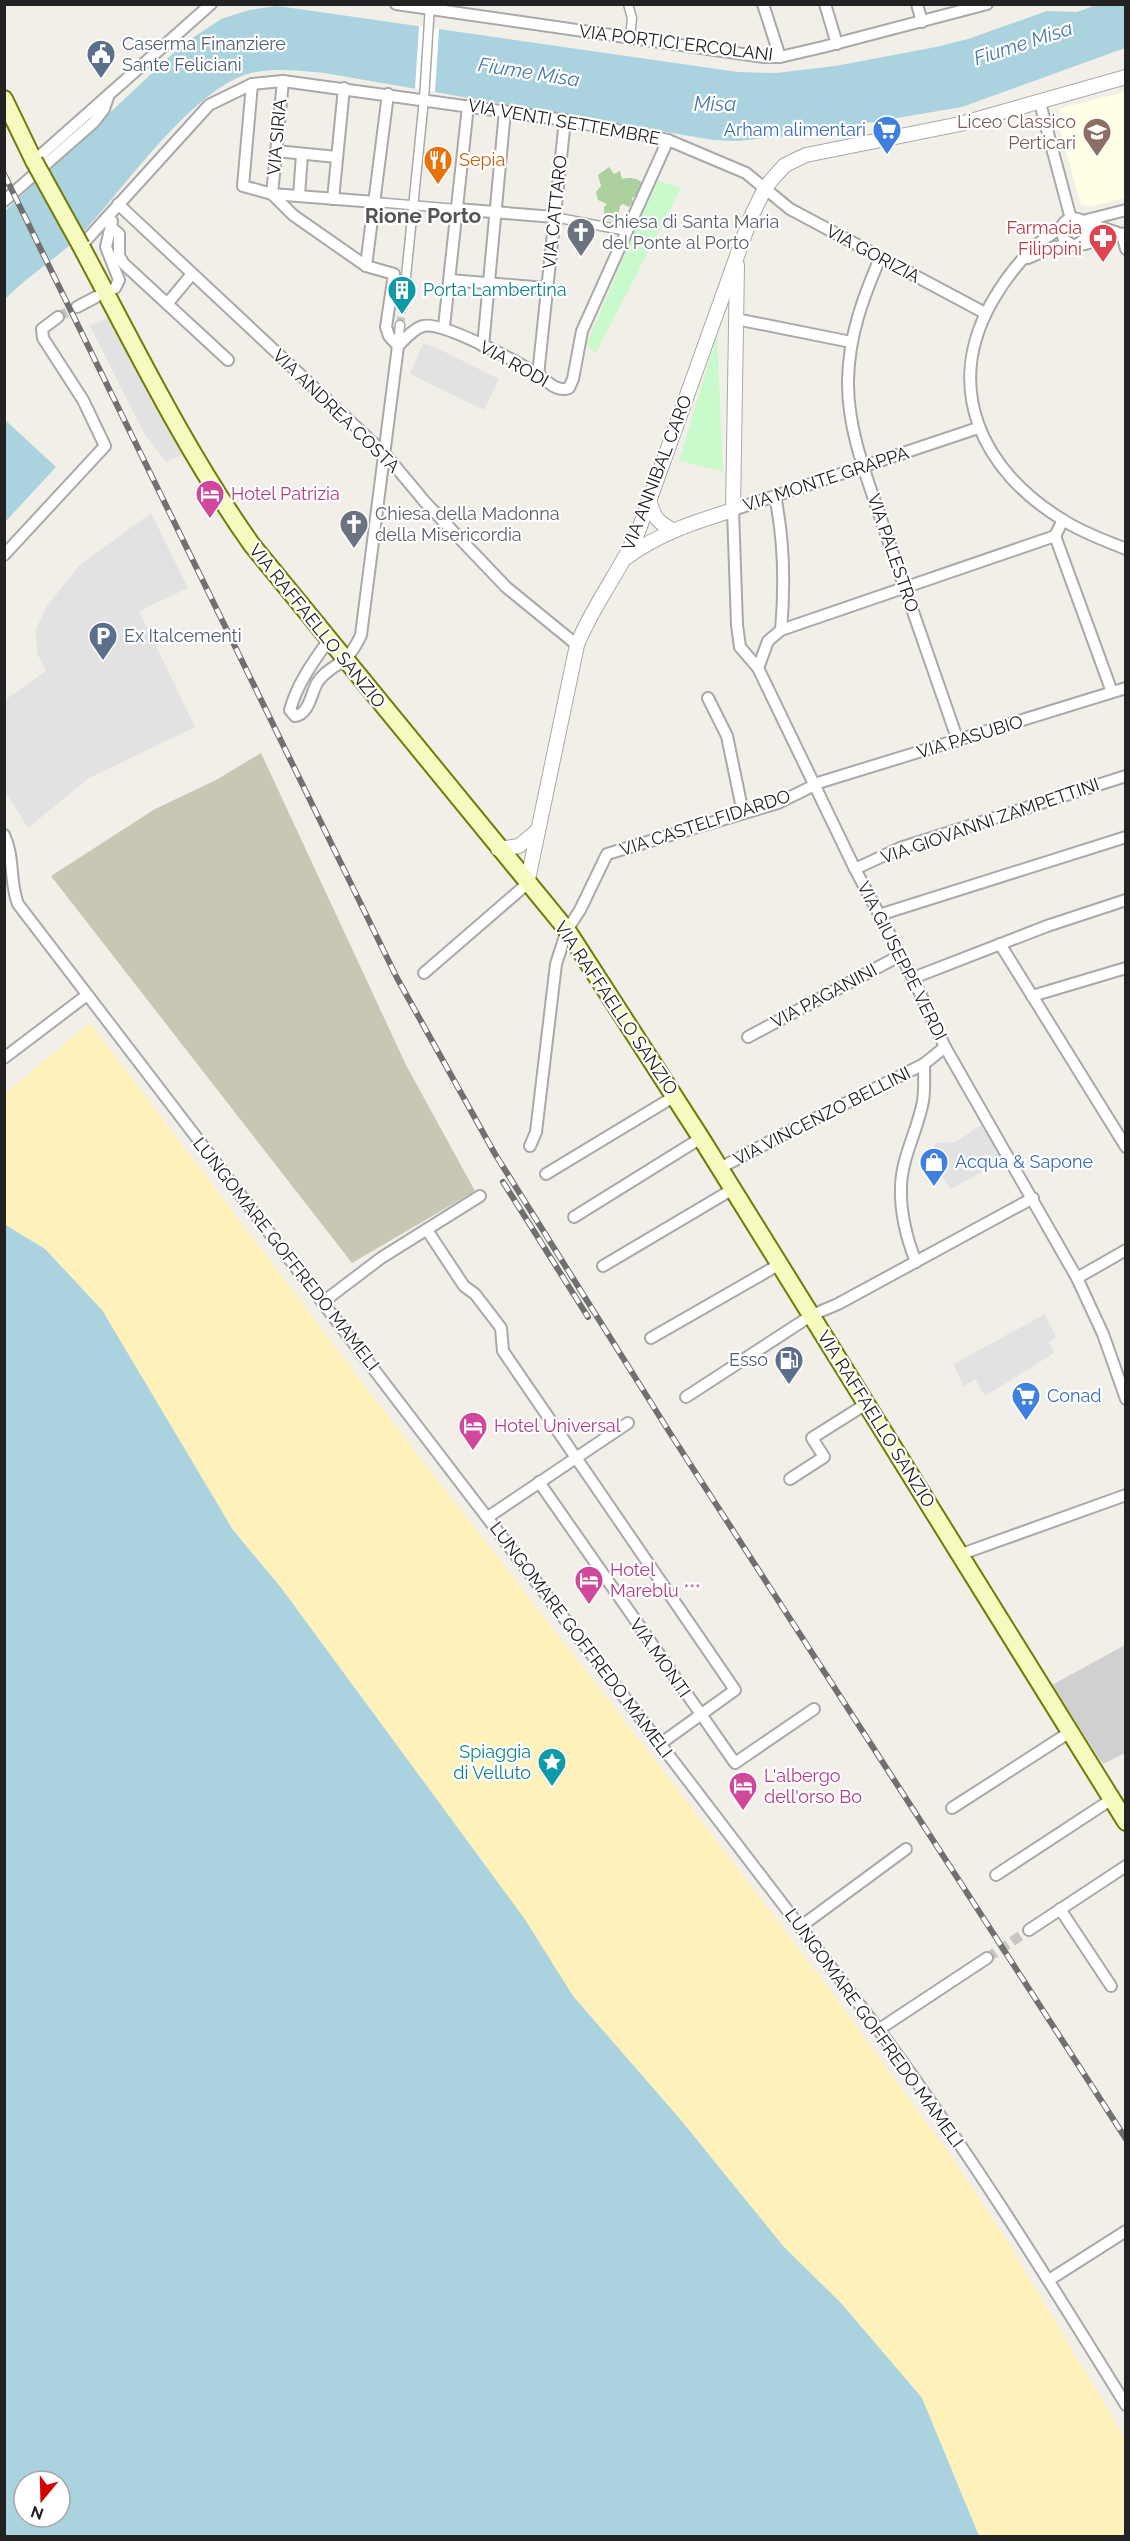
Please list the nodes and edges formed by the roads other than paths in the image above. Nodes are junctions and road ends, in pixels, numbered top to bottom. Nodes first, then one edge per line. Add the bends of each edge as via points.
1 (211, 4) edge
2 (396, 4) edge
3 (628, 4) edge
4 (763, 4) edge
5 (825, 4) edge
6 (917, 4) edge
7 (987, 4) edge
8 (430, 7) edge
9 (922, 22) junction
10 (630, 38) junction
11 (837, 44) junction
12 (780, 57) junction
13 (1125, 77) edge
14 (282, 81) junction
15 (252, 84) junction
16 (344, 88) junction
17 (109, 94) junction
18 (388, 94) junction
19 (425, 95) junction
20 (4, 99) edge
21 (1040, 103) junction
22 (468, 106) junction
23 (505, 111) junction
24 (565, 120) junction
25 (668, 140) junction
26 (276, 152) junction
27 (302, 154) junction
28 (337, 157) junction
29 (34, 161) junction
30 (765, 188) junction
31 (272, 194) junction
32 (299, 196) junction
33 (333, 199) junction
34 (4, 201) edge
35 (375, 202) junction
36 (118, 204) junction
37 (414, 206) junction
38 (457, 209) junction
39 (1125, 210) edge
40 (495, 212) junction
41 (109, 214) junction
42 (554, 217) junction
43 (1071, 219) junction
44 (1085, 224) junction
45 (111, 227) junction
46 (1061, 228) junction
47 (627, 231) junction
48 (1124, 233) edge
49 (1074, 244) junction
50 (81, 246) junction
51 (1125, 249) edge
52 (738, 255) junction
53 (880, 258) junction
54 (1019, 263) junction
55 (366, 266) junction
56 (192, 274) junction
57 (394, 274) junction
58 (407, 276) junction
59 (450, 280) junction
60 (489, 284) junction
61 (115, 288) dead end
62 (546, 288) junction
63 (96, 297) dead end
64 (167, 303) junction
65 (403, 306) tunnel mouth
66 (77, 307) tunnel mouth
67 (985, 313) junction
68 (58, 317) tunnel mouth
69 (736, 319) junction
70 (400, 325) tunnel mouth
71 (444, 327) junction
72 (709, 331) junction
73 (736, 340) junction
74 (851, 342) junction
75 (398, 346) junction
76 (483, 346) junction
77 (228, 360) dead end
78 (538, 375) junction
79 (978, 428) junction
80 (385, 454) junction
81 (863, 466) junction
82 (775, 496) junction
83 (650, 503) junction
84 (733, 510) junction
85 (1063, 520) junction
86 (673, 530) junction
87 (1055, 536) junction
88 (1125, 549) edge
89 (4, 555) edge
90 (626, 558) junction
91 (905, 589) junction
92 (781, 630) junction
93 (328, 640) junction
94 (577, 645) junction
95 (344, 660) junction
96 (758, 668) junction
97 (1125, 688) edge
98 (1112, 692) junction
99 (708, 698) dead end
100 (957, 741) junction
101 (1125, 776) edge
102 (814, 785) junction
103 (743, 813) junction
104 (539, 828) junction
105 (4, 834) edge
106 (1125, 837) edge
107 (498, 849) junction
108 (855, 869) junction
109 (527, 884) junction
110 (1125, 900) edge
111 (879, 915) junction
112 (567, 930) junction
113 (1000, 944) junction
114 (901, 955) junction
115 (1125, 968) edge
116 (424, 973) dead end
117 (913, 978) junction
118 (87, 995) junction
119 (1032, 996) junction
120 (748, 1037) dead end
121 (945, 1047) junction
122 (4, 1058) edge
123 (924, 1064) junction
124 (675, 1096) junction
125 (701, 1138) junction
126 (530, 1146) dead end
127 (1125, 1148) edge
128 (720, 1168) junction
129 (546, 1174) dead end
130 (733, 1189) junction
131 (480, 1196) dead end
132 (1033, 1198) junction
133 (574, 1217) dead end
134 (427, 1230) junction
135 (1125, 1250) edge
136 (916, 1262) junction
137 (780, 1264) junction
138 (603, 1266) dead end
139 (1077, 1278) junction
140 (324, 1302) junction
141 (812, 1315) junction
142 (651, 1338) dead end
143 (686, 1396) dead end
144 (1125, 1399) edge
145 (866, 1404) junction
146 (628, 1423) dead end
147 (576, 1457) junction
148 (790, 1479) dead end
149 (538, 1482) junction
150 (1125, 1495) edge
151 (488, 1517) junction
152 (959, 1555) junction
153 (814, 1709) dead end
154 (699, 1715) junction
155 (1070, 1732) junction
156 (660, 1744) junction
157 (1112, 1799) junction
158 (952, 1808) dead end
159 (1125, 1822) edge
160 (906, 1849) dead end
161 (1125, 1866) edge
162 (996, 1875) dead end
163 (1060, 1909) junction
164 (800, 1927) junction
165 (1029, 1930) tunnel mouth
166 (987, 1958) tunnel mouth
167 (1111, 1986) dead end
168 (878, 2030) junction
169 (1125, 2231) edge
170 (1049, 2280) junction
171 (1125, 2405) edge

1 - 17 street
2 - 8 street, VIA PORTICI ERCOLANI
3 - 10 street via 632,18
4 - 12 street
5 - 11 street
6 - 9 street
7 - 9 street, VIA PORTICI ERCOLANI
8 - 10 street, VIA PORTICI ERCOLANI
8 - 19 street
9 - 11 street, VIA PORTICI ERCOLANI
10 - 12 street, VIA PORTICI ERCOLANI
11 - 12 street, VIA PORTICI ERCOLANI
13 - 21 street, VIA ANNIBAL CARO
14 - 15 street, VIA VENTI SETTEMBRE
14 - 16 street, VIA VENTI SETTEMBRE
14 - 26 street, VIA SIRIA
15 - 31 street via 243,186
15 - 36 street via 209,105
16 - 18 street, VIA VENTI SETTEMBRE
16 - 28 street
17 - 29 street
17 - 34 street via 94,122
18 - 19 street, VIA VENTI SETTEMBRE
18 - 35 street
19 - 22 street, VIA VENTI SETTEMBRE
19 - 37 street
20 - 29 main road, VIA RAFFAELLO SANZIO
21 - 30 street, VIA ANNIBAL CARO via 937,130 806,154 785,165
21 - 43 street
22 - 23 street, VIA VENTI SETTEMBRE
22 - 38 street
23 - 24 street, VIA VENTI SETTEMBRE
23 - 40 street
24 - 25 street, VIA VENTI SETTEMBRE
24 - 42 street, VIA CATTARO
25 - 30 street, VIA VENTI SETTEMBRE via 746,173
25 - 47 street, VIA RODI
26 - 27 street
26 - 31 street, VIA SIRIA
27 - 28 street
27 - 32 street
28 - 33 street
29 - 50 main road, VIA RAFFAELLO SANZIO, bridge
30 - 52 street, VIA ANNIBAL CARO
30 - 53 street, VIA GORIZIA via 790,209
31 - 32 street
31 - 55 street via 293,215
32 - 33 street
33 - 35 street
35 - 37 street
35 - 55 street
36 - 41 street
36 - 56 street, VIA ANDREA COSTA
37 - 38 street
37 - 58 street
38 - 40 street
38 - 59 street
39 - 44 street
40 - 42 street
40 - 60 street
41 - 45 street
41 - 50 street
42 - 47 street
42 - 62 street, VIA CATTARO
43 - 44 street
43 - 46 street
44 - 48 street
44 - 49 street via 1087,236
45 - 61 street via 106,247 119,280
45 - 64 street via 119,234 119,256 124,264
46 - 49 street via 1064,240
46 - 54 street via 1034,246
47 - 78 street, VIA RODI via 582,331 569,388 558,389
48 - 49 street
48 - 51 street
49 - 54 street via 1038,253
50 - 93 main road, VIA RAFFAELLO SANZIO via 224,506
52 - 69 street
52 - 72 street, VIA ANNIBAL CARO
53 - 67 street, VIA GORIZIA
53 - 74 street, VIA PALESTRO via 860,303
54 - 67 street
55 - 57 street
56 - 64 street
56 - 80 street, VIA ANDREA COSTA
57 - 58 street
57 - 75 street via 386,327
58 - 65 street
59 - 60 street
59 - 71 street
60 - 62 street
60 - 76 street
62 - 78 street, VIA CATTARO
63 - 66 street
64 - 77 street
67 - 79 street via 970,365 970,399
68 - 89 street via 42,329 43,338 83,400 105,446
69 - 73 street
69 - 74 street
70 - 75 street
71 - 75 street via 424,326
71 - 76 street, VIA RODI
72 - 73 street via 724,323
72 - 83 street, VIA ANNIBAL CARO
73 - 84 street
74 - 81 street, VIA PALESTRO via 851,414
75 - 80 street
76 - 78 street, VIA RODI
79 - 81 street, VIA MONTE GRAPPA
79 - 85 street via 996,460 1016,482
80 - 94 street, VIA ANDREA COSTA via 506,586
80 - 95 street via 362,635
81 - 82 street, VIA MONTE GRAPPA
81 - 91 street, VIA PALESTRO
82 - 84 street, VIA MONTE GRAPPA
82 - 92 street via 782,530
83 - 86 street via 653,516
83 - 90 street, VIA ANNIBAL CARO
84 - 86 street, VIA MONTE GRAPPA
84 - 96 street, VIA GIUSEPPE VERDI via 736,625 740,646
85 - 87 street
85 - 88 street
86 - 90 street, VIA MONTE GRAPPA
87 - 91 street
87 - 98 street
90 - 94 street, VIA ANNIBAL CARO via 591,611
91 - 92 street
91 - 100 street, VIA PALESTRO
92 - 96 street via 768,641
93 - 95 main road, VIA RAFFAELLO SANZIO
93 - 95 street via 305,675 292,704 292,714 302,714 324,673
94 - 104 street, VIA ANNIBAL CARO
95 - 107 main road, VIA RAFFAELLO SANZIO
96 - 102 street, VIA GIUSEPPE VERDI
97 - 98 street, VIA PASUBIO
98 - 100 street, VIA PASUBIO
99 - 103 street via 727,736
100 - 102 street, VIA PASUBIO
101 - 108 street, VIA GIOVANNI ZAMPETTINI via 900,848
102 - 103 street, VIA CASTELFIDARDO via 778,803
102 - 108 street, VIA GIUSEPPE VERDI
103 - 112 street, VIA CASTELFIDARDO via 607,854
104 - 107 street via 519,846
104 - 109 street, VIA ANNIBAL CARO
105 - 118 street, LUNGOMARE GOFFREDO MAMELI via 18,904
106 - 111 street
107 - 109 main road, VIA RAFFAELLO SANZIO
108 - 111 street, VIA GIUSEPPE VERDI
109 - 112 main road, VIA RAFFAELLO SANZIO
109 - 116 street
110 - 113 street
111 - 114 street, VIA GIUSEPPE VERDI
112 - 124 main road, VIA RAFFAELLO SANZIO
112 - 126 street, VIA CASTELFIDARDO via 556,964 536,1132
113 - 117 street
113 - 119 street
114 - 117 street, VIA GIUSEPPE VERDI
114 - 120 street, VIA PAGANINI
115 - 119 street
117 - 121 street, VIA GIUSEPPE VERDI
118 - 122 street
118 - 140 street, LUNGOMARE GOFFREDO MAMELI
119 - 127 street
121 - 123 street, VIA VINCENZO BELLINI
121 - 132 street, VIA GIUSEPPE VERDI
123 - 128 street, VIA VINCENZO BELLINI
123 - 136 street via 923,1102 901,1185 902,1217
124 - 125 main road, VIA RAFFAELLO SANZIO
124 - 129 street
125 - 128 main road, VIA RAFFAELLO SANZIO
125 - 133 street
128 - 130 main road, VIA RAFFAELLO SANZIO
130 - 137 main road, VIA RAFFAELLO SANZIO
130 - 138 street
131 - 134 street
132 - 136 street
132 - 139 street, VIA GIUSEPPE VERDI
134 - 140 street via 361,1272
134 - 147 street via 464,1286 501,1328 503,1351
135 - 139 street
136 - 141 street
137 - 141 main road, VIA RAFFAELLO SANZIO
137 - 142 street
139 - 144 street, VIA GIUSEPPE VERDI via 1103,1334
140 - 151 street, LUNGOMARE GOFFREDO MAMELI
141 - 143 street
141 - 145 main road, VIA RAFFAELLO SANZIO
145 - 148 street via 812,1438 824,1457
145 - 152 main road, VIA RAFFAELLO SANZIO
146 - 147 street
147 - 149 street
147 - 154 street via 735,1690
149 - 151 street
149 - 154 street, VIA MONTI
150 - 152 street
151 - 156 street, LUNGOMARE GOFFREDO MAMELI
152 - 155 main road, VIA RAFFAELLO SANZIO
153 - 154 street, VIA MONTI via 735,1763
154 - 156 street
155 - 157 main road, VIA RAFFAELLO SANZIO
155 - 158 street
156 - 164 street, LUNGOMARE GOFFREDO MAMELI
157 - 159 main road, VIA RAFFAELLO SANZIO
157 - 162 street
160 - 164 street
161 - 163 street
163 - 165 street
163 - 167 street
164 - 168 street, LUNGOMARE GOFFREDO MAMELI
166 - 168 street
168 - 170 street, LUNGOMARE GOFFREDO MAMELI via 951,2130
169 - 170 street
170 - 171 street, LUNGOMARE GOFFREDO MAMELI

